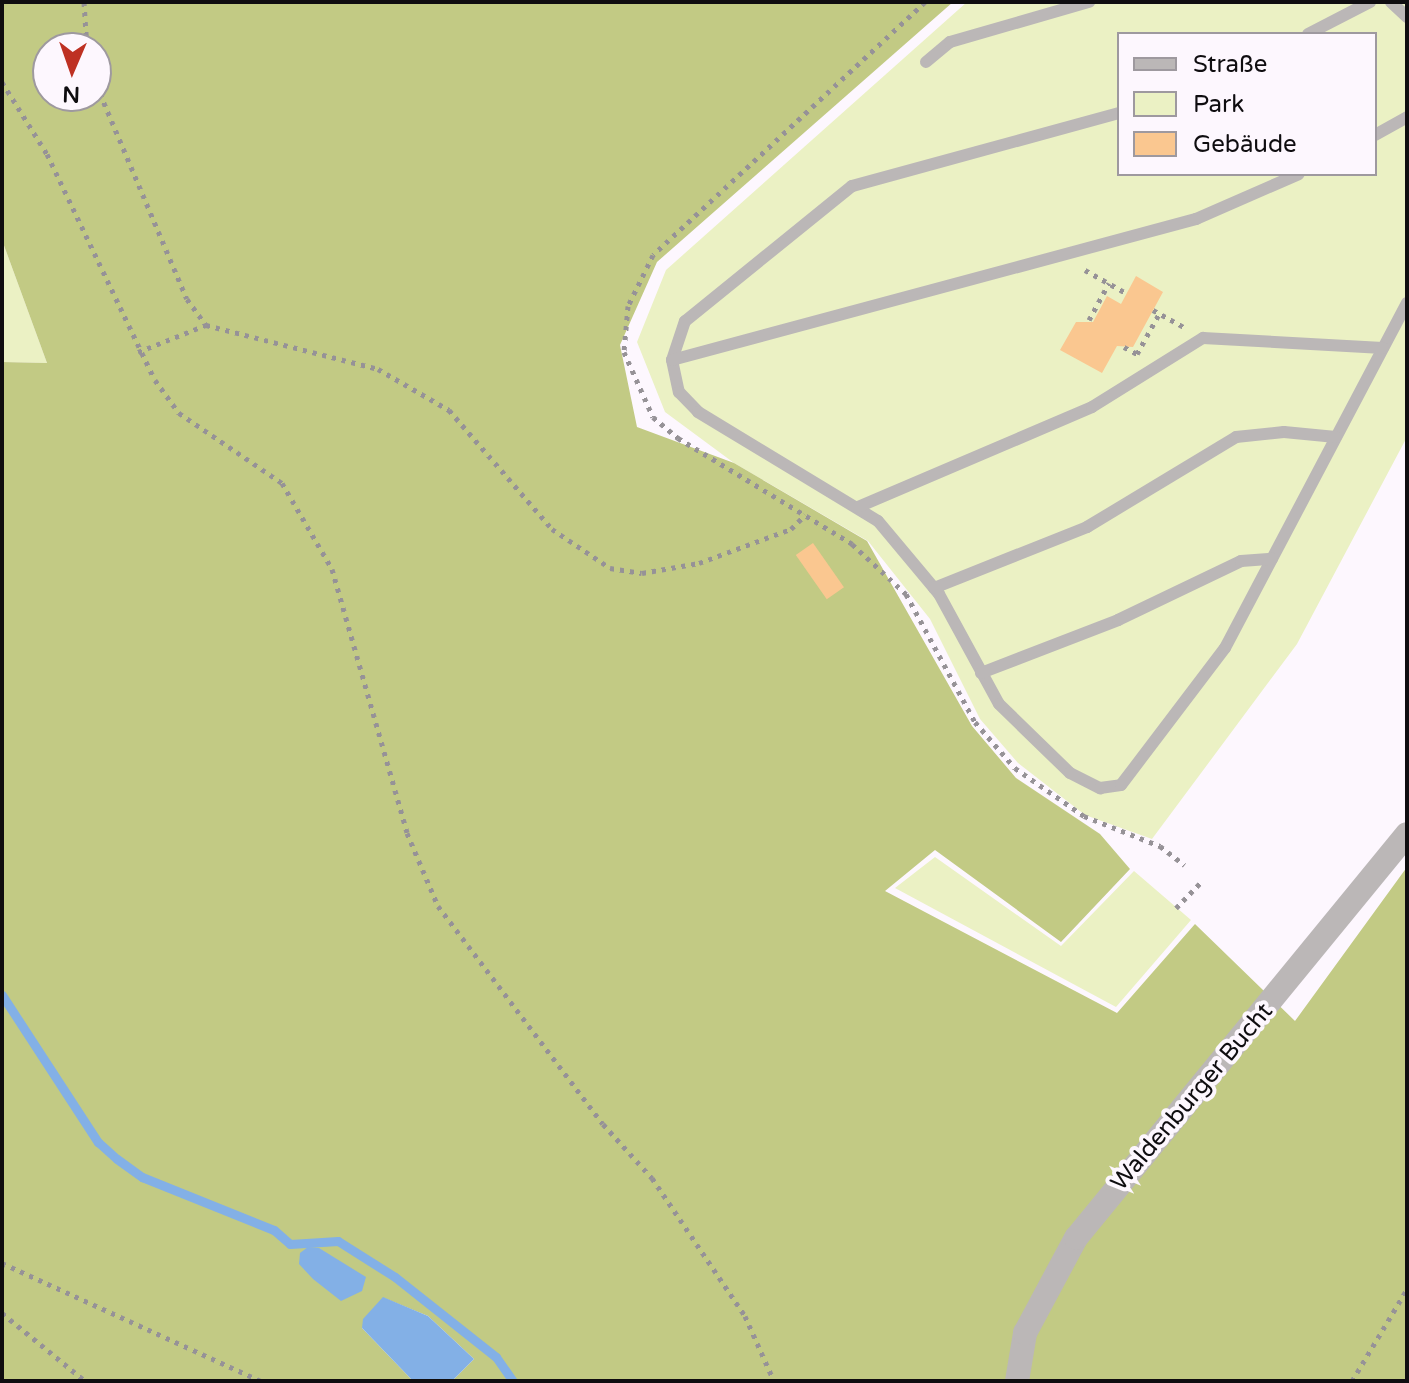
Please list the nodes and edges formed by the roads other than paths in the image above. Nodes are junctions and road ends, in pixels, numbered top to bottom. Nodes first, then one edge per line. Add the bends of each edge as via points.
1 (1089, 2) edge
2 (1370, 2) edge
3 (1391, 2) edge
4 (1407, 17) edge
5 (1312, 32) edge
6 (926, 62) dead end
7 (1117, 114) edge
8 (1407, 117) edge
9 (1377, 134) edge
10 (1294, 176) edge
11 (1407, 303) edge
12 (1383, 348) junction
13 (672, 360) junction
14 (1336, 437) junction
15 (858, 507) junction
16 (1272, 559) junction
17 (934, 588) junction
18 (981, 673) junction
19 (1407, 834) edge
20 (1017, 1381) edge

1 - 6 lane via 950,42
2 - 5 lane
3 - 4 lane
7 - 13 lane via 852,186 685,321
8 - 9 lane
10 - 13 lane via 1196,219
11 - 12 lane
12 - 14 lane
12 - 15 lane via 1203,338 1092,407
13 - 15 lane via 679,392 698,412
14 - 16 lane
14 - 17 lane via 1284,432 1236,437 1087,527
15 - 17 lane via 899,543
16 - 18 lane via 1241,561 1118,620
16 - 18 lane via 1225,648 1121,785 1112,789 1086,782 1054,760 1017,726
17 - 18 lane
19 - 20 street, Waldenburger Bucht via 1076,1238 1025,1333

